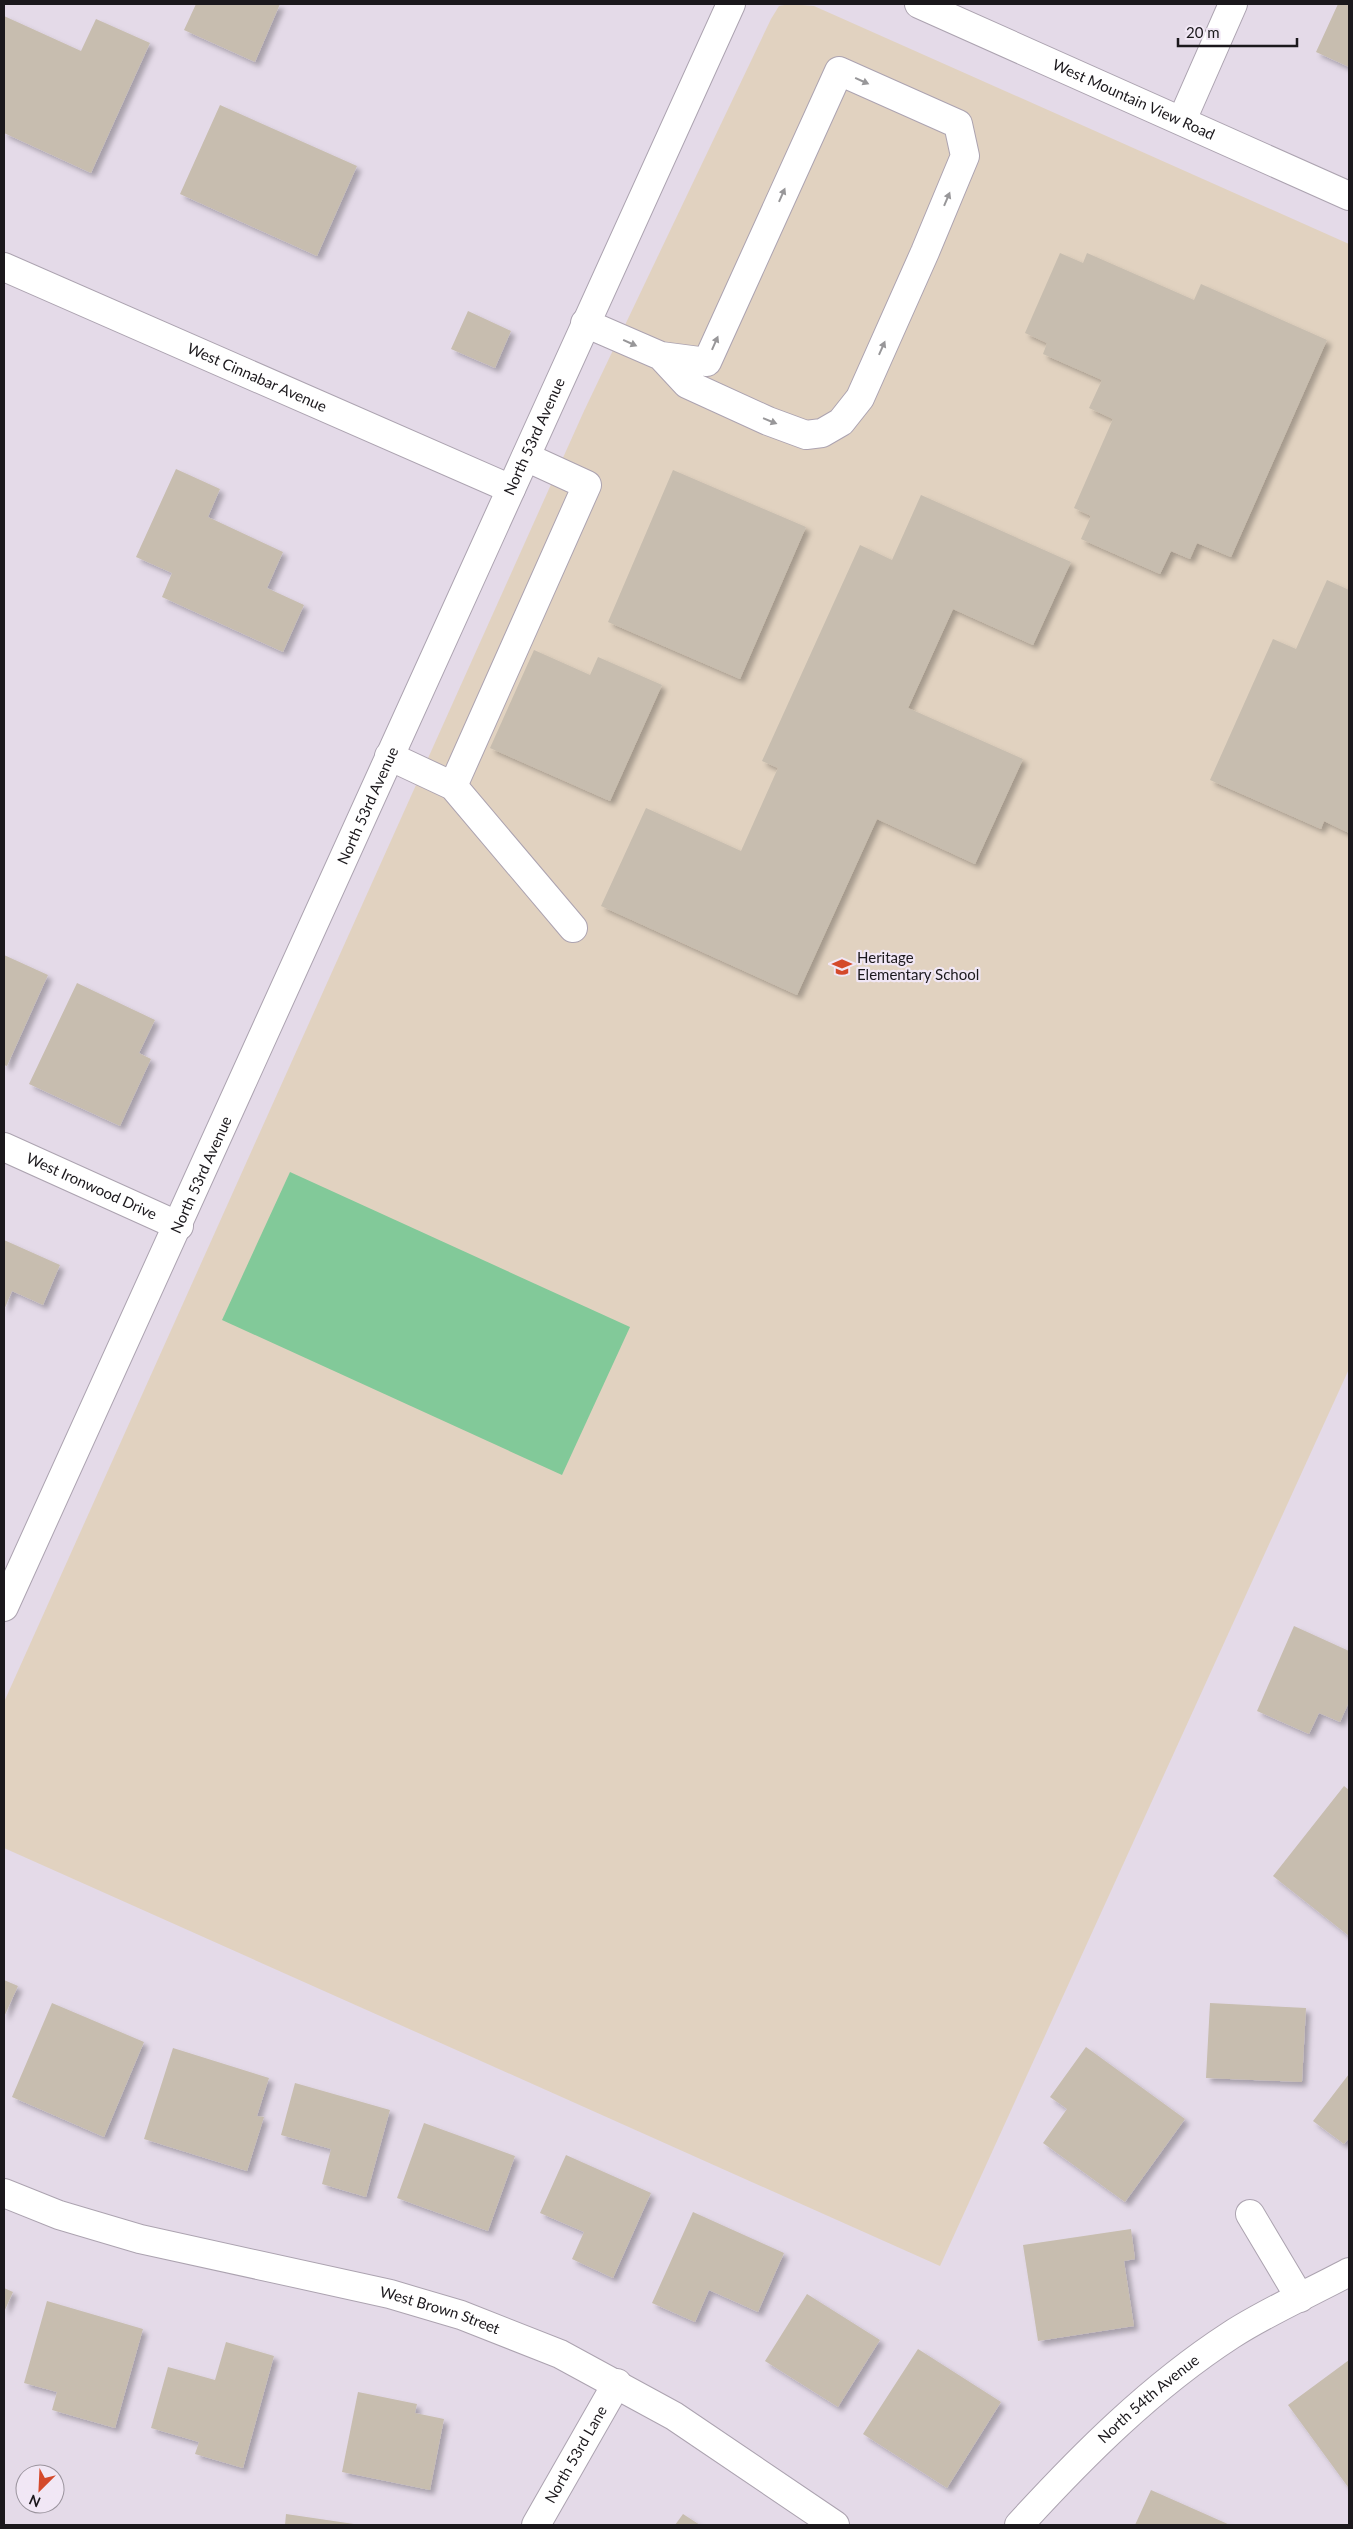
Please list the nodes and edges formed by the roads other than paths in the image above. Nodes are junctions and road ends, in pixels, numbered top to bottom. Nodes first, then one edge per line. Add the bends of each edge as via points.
1 (731, 4) edge
2 (919, 4) edge
3 (1233, 4) edge
4 (1182, 120) junction
5 (1349, 196) edge
6 (4, 268) edge
7 (585, 323) junction
8 (661, 356) junction
9 (526, 457) junction
10 (511, 489) junction
11 (390, 756) junction
12 (453, 786) junction
13 (573, 928) dead end
14 (4, 1147) edge
15 (179, 1226) junction
16 (4, 1607) edge
17 (4, 2193) edge
18 (1250, 2214) dead end
19 (1349, 2272) edge
20 (1300, 2298) junction
21 (617, 2383) junction
22 (536, 2525) edge
23 (835, 2525) edge
24 (1019, 2525) edge

1 - 7 street, North 53rd Avenue
2 - 4 street, West Mountain View Road
3 - 4 street
4 - 5 street, West Mountain View Road
6 - 10 street, West Cinnabar Avenue
7 -> 8 street
7 - 9 street, North 53rd Avenue
8 - 8 street via 687,384 806,435 822,433 842,422 860,398 966,156 958,124 839,71 706,362
9 - 10 street, North 53rd Avenue
9 - 12 street via 587,485
10 - 11 street, North 53rd Avenue
11 - 12 street
11 - 15 street, North 53rd Avenue
12 - 13 street
14 - 15 street, West Ironwood Drive
15 - 16 street, North 53rd Avenue
17 - 21 street, West Brown Street via 59,2216 140,2239 390,2294 461,2315 560,2354
18 - 20 street
19 - 20 street, North 54th Avenue
20 - 24 street, North 54th Avenue via 1232,2335 1167,2381 1085,2454
21 - 22 street, North 53rd Lane
21 - 23 street, West Brown Street via 674,2416

